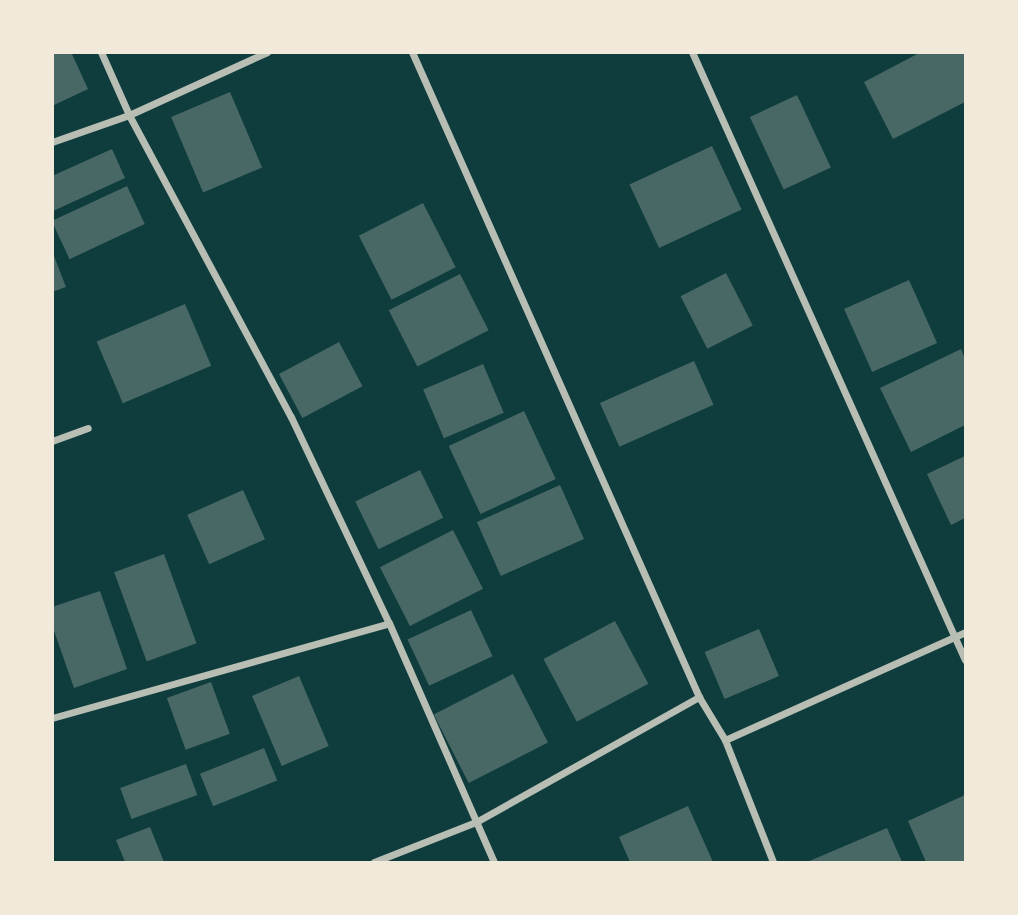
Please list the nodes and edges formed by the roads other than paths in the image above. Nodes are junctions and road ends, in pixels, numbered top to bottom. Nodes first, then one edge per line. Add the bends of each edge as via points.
1 (102, 52) edge
2 (267, 52) edge
3 (412, 52) edge
4 (692, 52) edge
5 (129, 115) junction
6 (52, 142) edge
7 (88, 428) dead end
8 (52, 441) edge
9 (389, 623) junction
10 (965, 632) edge
11 (955, 636) junction
12 (965, 660) edge
13 (699, 697) junction
14 (52, 718) edge
15 (725, 740) junction
16 (476, 822) junction
17 (374, 863) edge
18 (494, 863) edge
19 (773, 863) edge

1 - 5 street
2 - 5 street
3 - 13 street
4 - 11 street
5 - 6 street
5 - 9 street via 291,417
7 - 8 street
9 - 14 street
9 - 16 street
10 - 11 street
11 - 12 street
11 - 15 street
13 - 15 street
13 - 16 street
15 - 19 street
16 - 17 street
16 - 18 street

